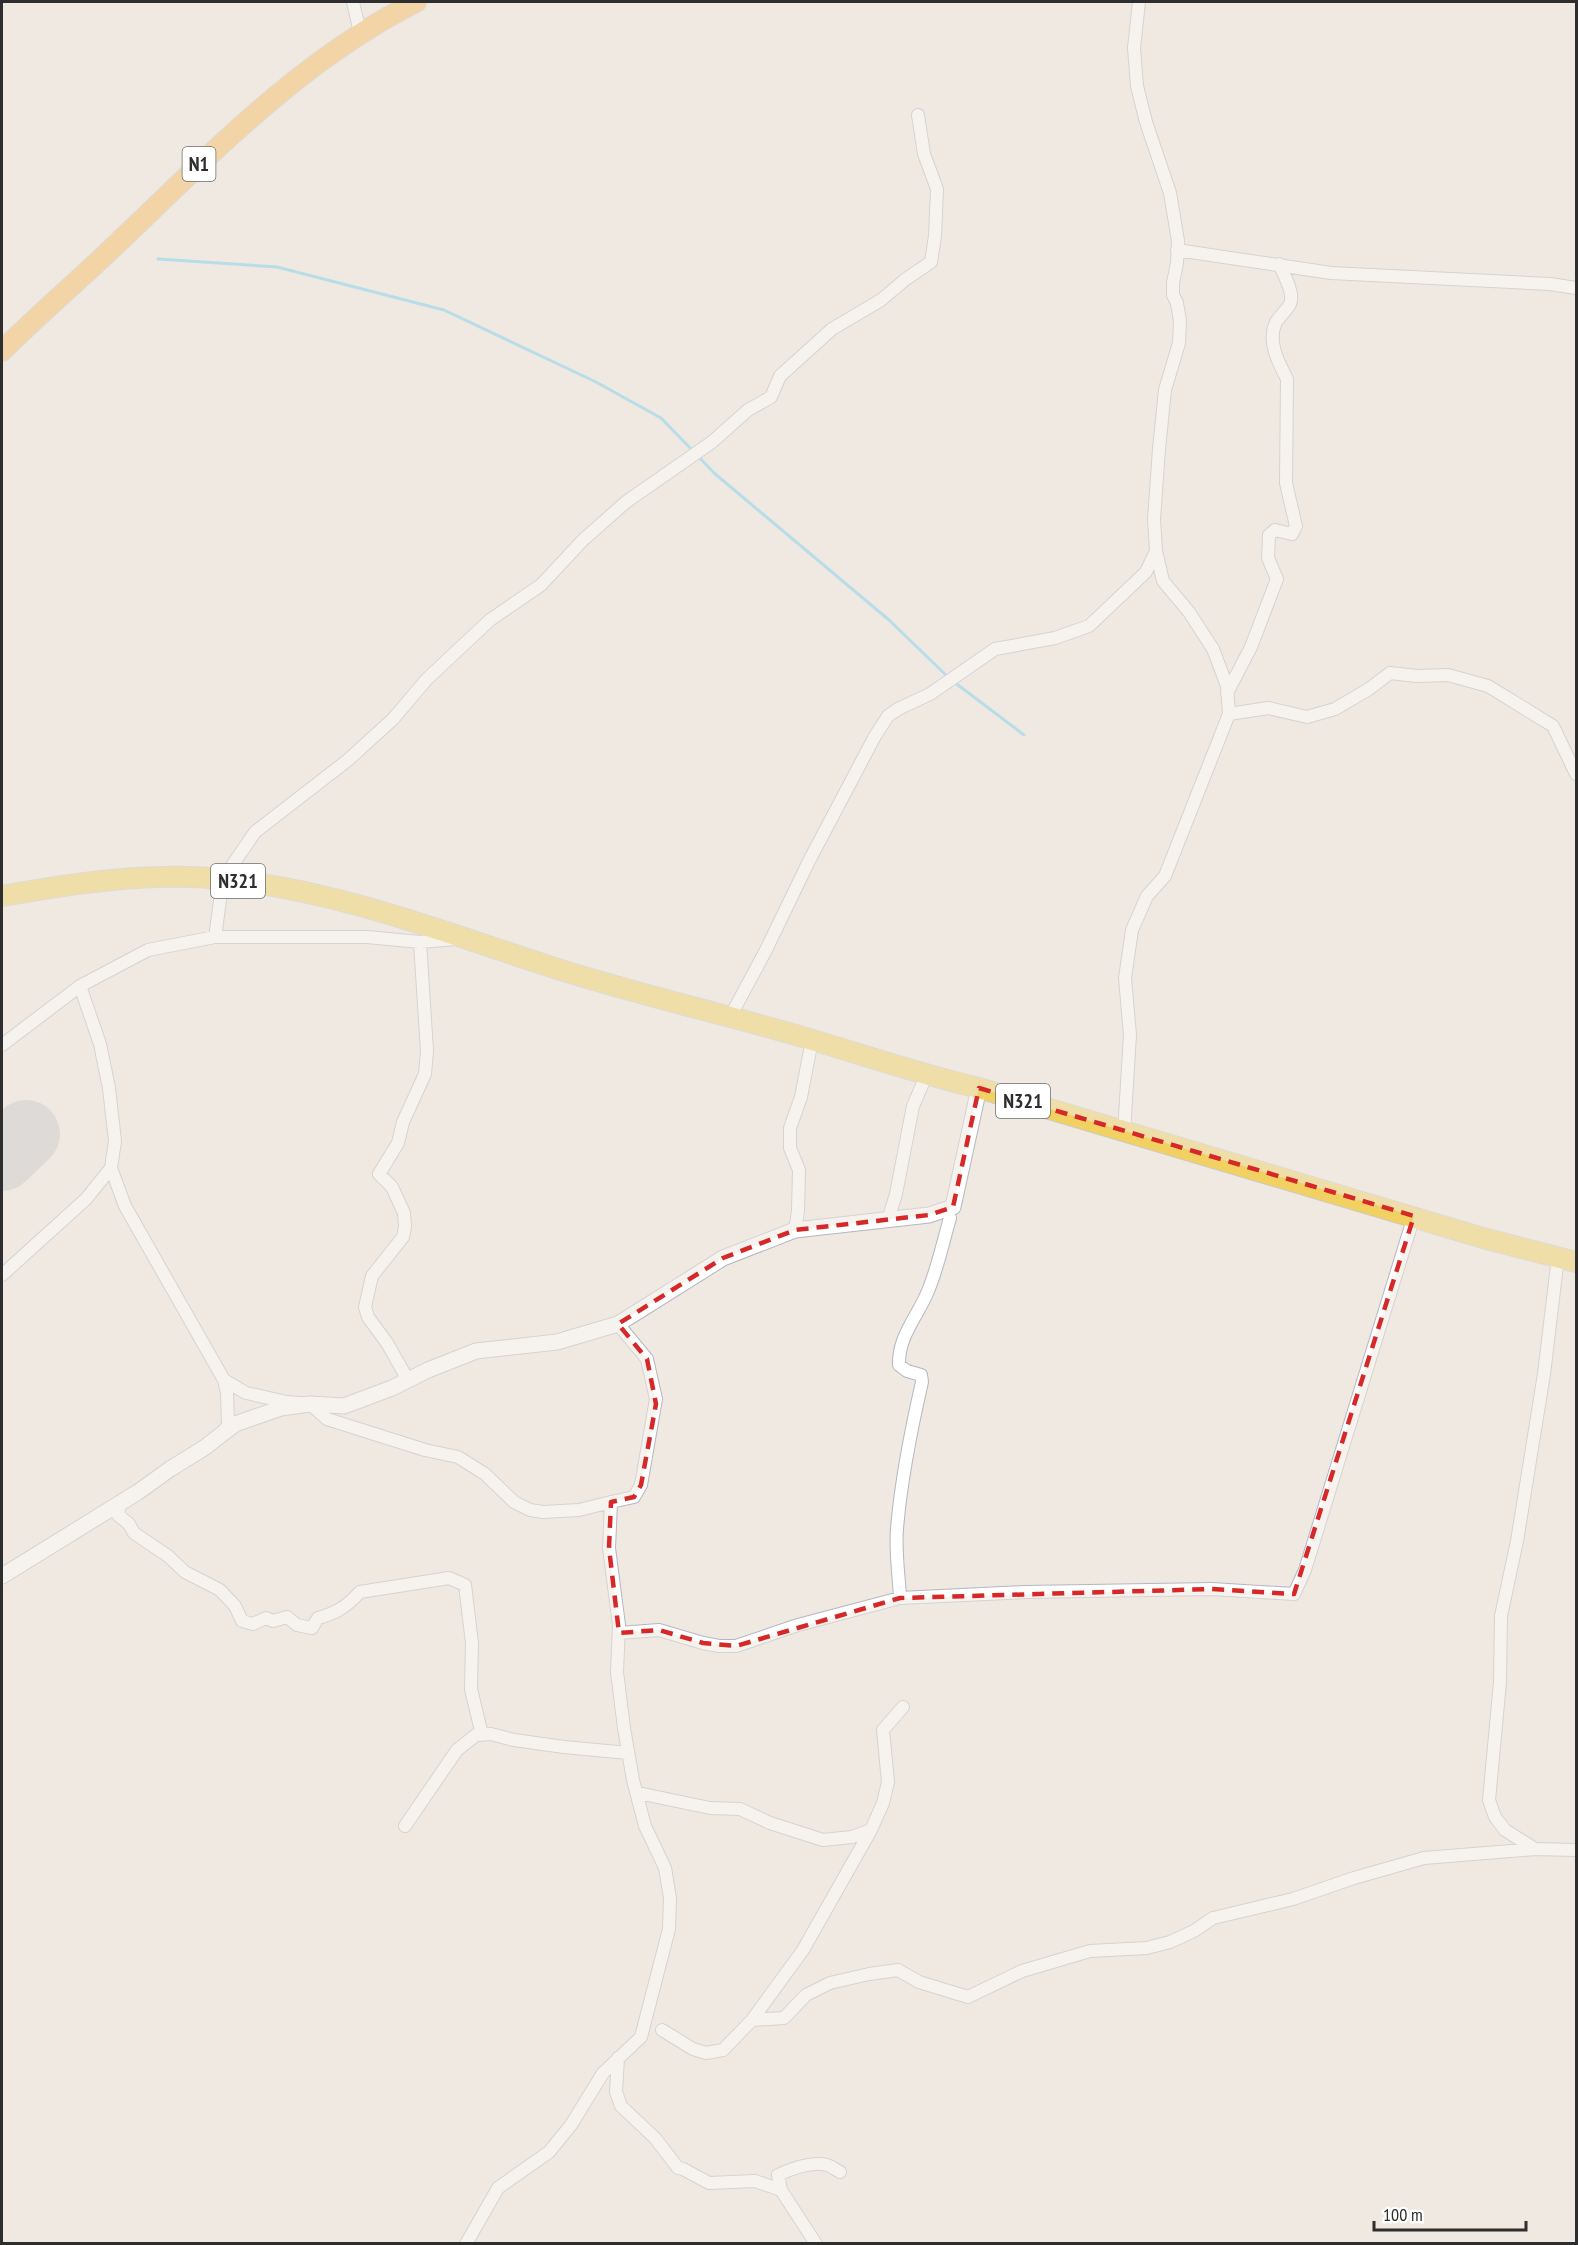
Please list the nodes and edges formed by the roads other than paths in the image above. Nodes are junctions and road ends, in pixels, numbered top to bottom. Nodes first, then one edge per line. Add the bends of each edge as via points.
1 (353, 2) edge
2 (416, 2) edge
3 (1139, 2) edge
4 (360, 33) junction
5 (918, 116) dead end
6 (1178, 250) junction
7 (1279, 264) junction
8 (1576, 288) edge
9 (2, 351) edge
10 (1156, 551) junction
11 (1227, 693) junction
12 (1229, 714) junction
13 (1576, 774) edge
14 (223, 879) junction
15 (2, 896) edge
16 (215, 937) junction
17 (470, 938) junction
18 (420, 942) junction
19 (80, 986) junction
20 (730, 1017) junction
21 (812, 1040) junction
22 (2, 1046) edge
23 (926, 1076) junction
24 (979, 1088) junction
25 (1124, 1132) junction
26 (111, 1168) junction
27 (1414, 1216) junction
28 (950, 1218) dead end
29 (888, 1220) junction
30 (795, 1230) junction
31 (1567, 1259) edge
32 (2, 1275) edge
33 (618, 1324) junction
34 (224, 1380) junction
35 (408, 1380) junction
36 (310, 1404) junction
37 (219, 1436) junction
38 (120, 1502) junction
39 (611, 1502) junction
40 (2, 1576) edge
41 (900, 1598) junction
42 (619, 1633) junction
43 (903, 1707) dead end
44 (483, 1735) junction
45 (628, 1753) junction
46 (638, 1793) junction
47 (405, 1826) dead end
48 (871, 1830) junction
49 (1535, 1849) junction
50 (1576, 1850) edge
51 (752, 2020) junction
52 (662, 2030) dead end
53 (618, 2058) junction
54 (840, 2172) dead end
55 (781, 2190) junction
56 (466, 2244) edge
57 (816, 2244) edge

1 - 4 street
2 - 4 highway, N1
3 - 6 street via 1134,48 1137,86 1170,193
4 - 9 highway, N1 via 294,80 229,136
5 - 14 street via 924,154 937,189 931,262 881,300 832,329 780,376 771,398 748,410 712,442 626,502 541,585 490,620 427,679 393,720 255,832
6 - 7 street
6 - 10 street via 1173,295 1180,321 1179,343 1166,390 1159,449
7 - 8 street via 1331,273
7 - 11 street via 1291,296 1290,304 1275,324 1272,344 1287,379 1286,483 1296,526 1292,534 1275,530 1269,535 1268,558 1277,579 1251,647
10 - 11 street via 1163,581 1213,649
10 - 20 street via 1146,572 1089,626 1055,638 996,649 930,694 888,716
11 - 12 street
12 - 13 street via 1268,708 1306,717 1335,709 1390,673 1448,675 1488,686 1554,726
12 - 25 street via 1166,876 1147,896 1132,930 1125,978 1130,1035
14 - 15 main road, N321 via 119,879
14 - 16 street
14 - 17 main road, N321 via 299,892
16 - 18 street, N321 via 367,937
16 - 19 street, N321 via 148,950
17 - 18 street, N321
17 - 20 main road, N321 via 565,971
18 - 35 street via 425,1074 398,1143 379,1174 392,1187 404,1213 405,1227 403,1237 372,1276 365,1307
19 - 22 street, N321
19 - 26 street via 100,1044 109,1088 115,1142
20 - 21 main road, N321
21 - 23 main road, N321
21 - 30 street via 801,1097 790,1128 790,1148 799,1170
23 - 24 main road, N321
23 - 29 street via 913,1106
24 - 25 main road, N321
24 - 29 street via 953,1207 929,1215
25 - 27 main road, N321
26 - 32 street via 86,1199
26 - 34 street via 125,1206
27 - 31 main road, N321
27 - 41 street via 1294,1594 1212,1589
28 - 41 street via 928,1291 899,1353 899,1365 921,1375 922,1382 907,1451 897,1530
29 - 30 street
30 - 33 street via 723,1258
31 - 49 street via 1501,1616 1500,1683 1489,1800 1505,1830
33 - 35 street via 557,1342 477,1351
33 - 39 street via 647,1359 656,1404 641,1485 634,1497
34 - 36 street via 246,1393
34 - 37 street via 228,1425
35 - 36 street via 344,1406
36 - 37 street via 281,1408 235,1424
36 - 39 street via 327,1419 458,1457 485,1474 514,1502 530,1510 579,1510
37 - 38 street
38 - 40 street
38 - 44 street via 118,1515 134,1533 185,1572 219,1590 243,1621 253,1624 266,1618 273,1621 287,1617 297,1625 312,1628 318,1618 336,1613 360,1592 449,1578 465,1585 472,1643 471,1689
39 - 42 street via 609,1548
41 - 42 street via 736,1646 703,1643 659,1630
42 - 45 street via 617,1672
43 - 48 street via 883,1730 888,1782
44 - 45 street
44 - 47 street via 476,1735 457,1750
45 - 46 street
46 - 48 street via 710,1808 740,1809 823,1840
46 - 53 street via 645,1826 665,1868 670,1898 669,1929 641,2037
48 - 51 street via 803,1950
49 - 50 street
49 - 51 street via 1424,1858 1293,1899 1213,1918 1170,1942 1147,1948 1090,1951 1022,1971 968,1996 919,1982 898,1970 830,1983 806,1995 784,2018
51 - 52 street via 723,2050 706,2053
53 - 55 street via 616,2092 621,2106 655,2138 678,2168 709,2183 754,2181
53 - 56 street via 597,2080 553,2147 498,2188
54 - 55 street via 826,2164 787,2171 778,2175
55 - 57 street

